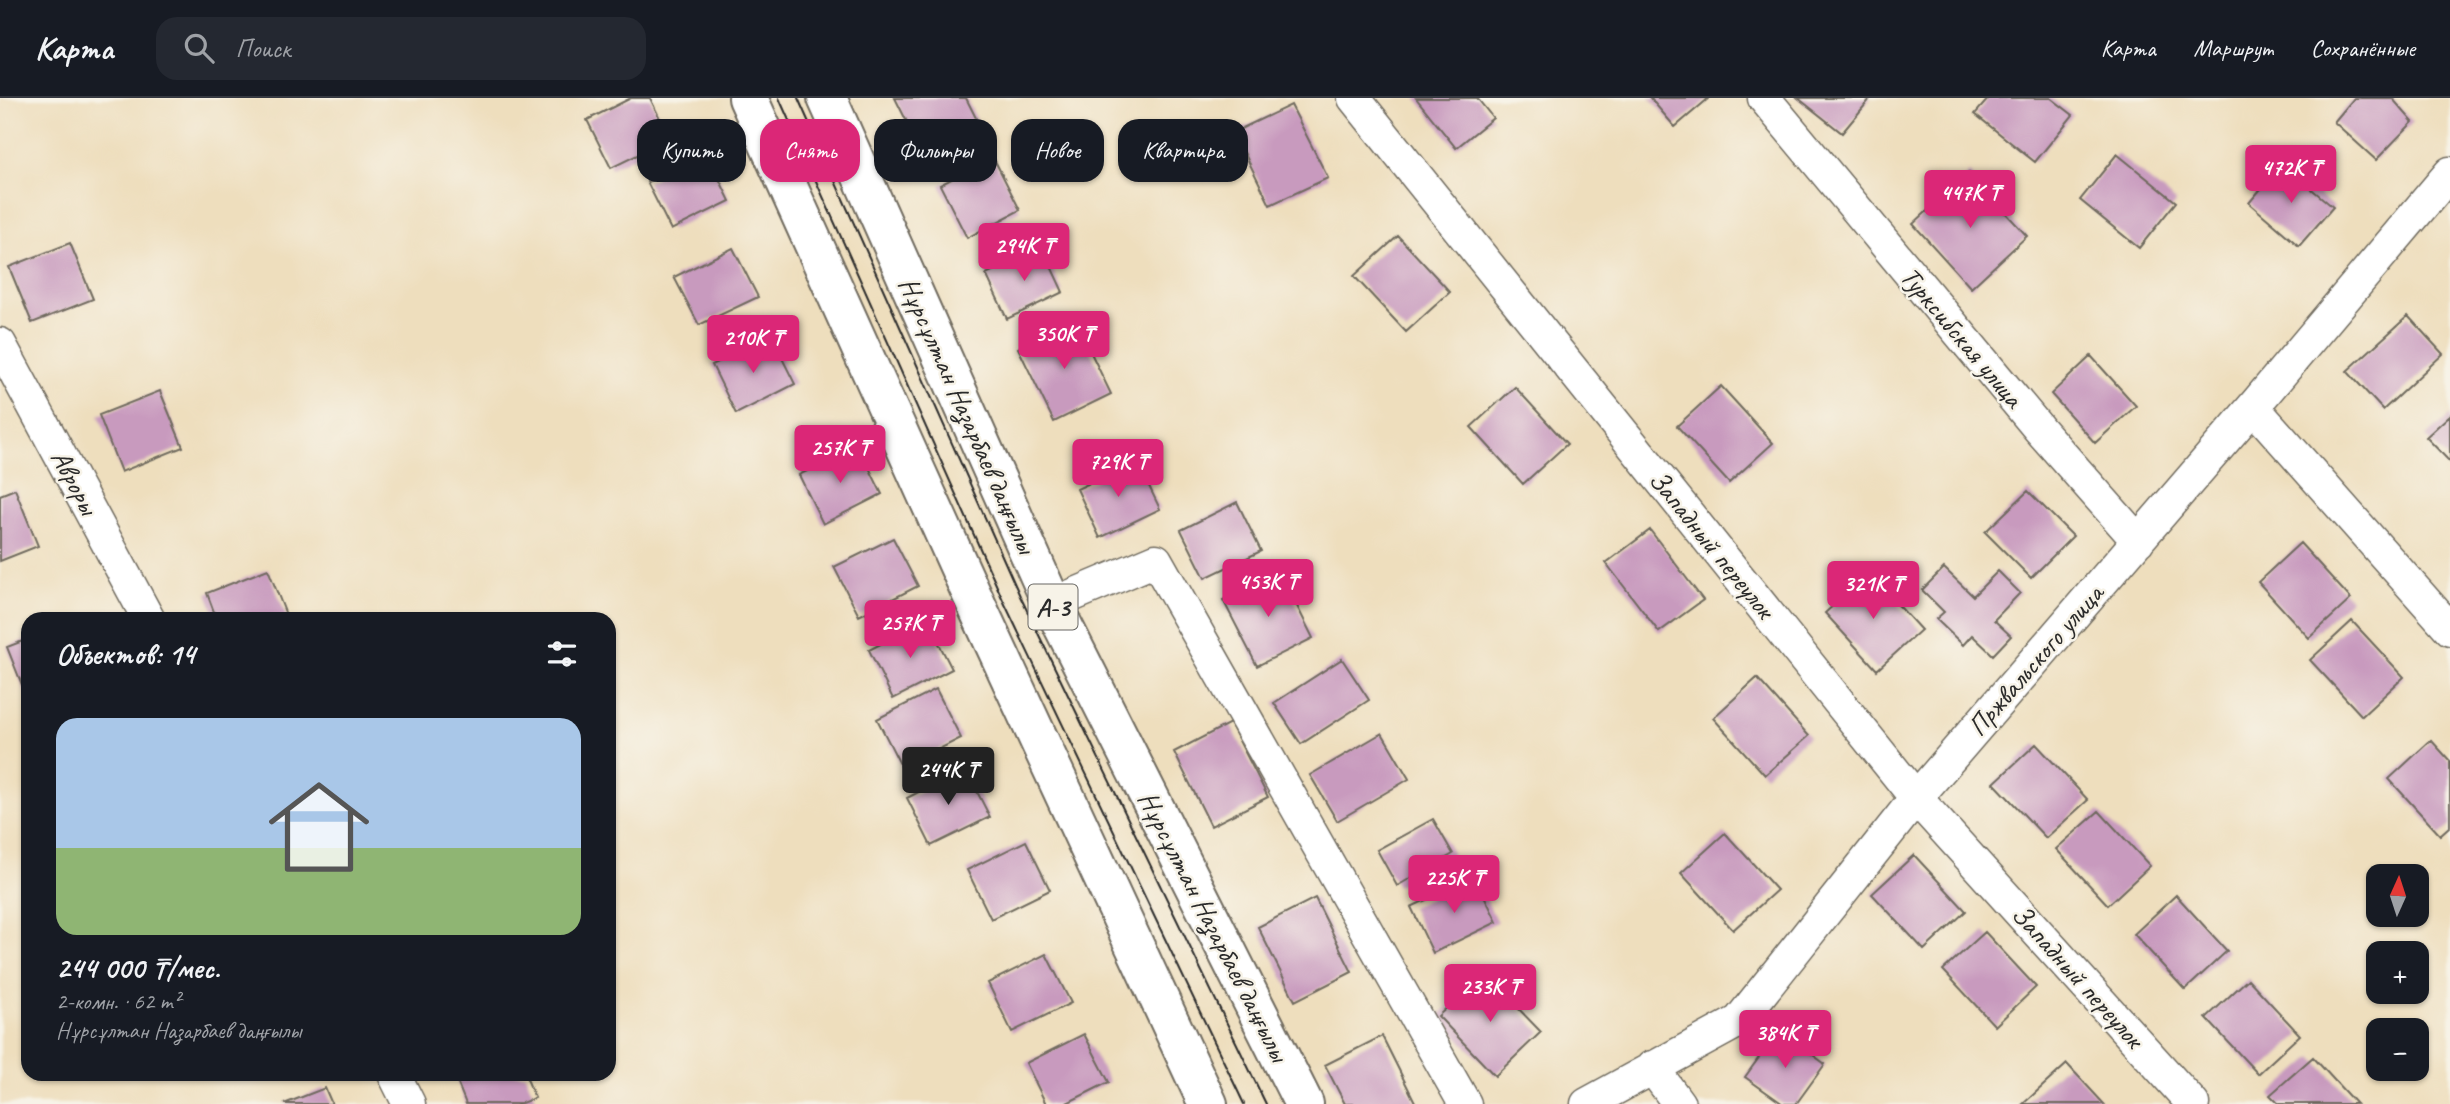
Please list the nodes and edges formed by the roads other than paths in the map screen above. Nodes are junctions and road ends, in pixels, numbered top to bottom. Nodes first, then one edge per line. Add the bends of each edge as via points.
1 (748, 98) edge
2 (827, 98) edge
3 (1354, 98) edge
4 (1764, 98) edge
5 (2450, 173) edge
6 (0, 344) edge
7 (2253, 407) junction
8 (2138, 541) junction
9 (1052, 604) junction
10 (145, 612) edge
11 (2450, 629) edge
12 (1916, 798) junction
13 (1652, 1067) junction
14 (398, 1081) edge
15 (409, 1104) edge
16 (1208, 1104) edge
17 (1304, 1104) edge
18 (1465, 1104) edge
19 (1587, 1104) edge
20 (1679, 1104) edge
21 (2193, 1104) edge

1 - 16 highway
2 - 9 highway, Нұрсұлтан Назарбаев даңғылы / А-3
3 - 12 street, Западный переулок
4 - 8 street, Турксибская улица via 2039,430
5 - 7 street, Пржвальского улица
6 - 10 street, Авроры
7 - 8 street, Пржвальского улица
7 - 11 street
8 - 12 street, Пржвальского улица
9 - 17 highway, Нұрсұлтан Назарбаев даңғылы / А-3
9 - 18 street via 1156,560
12 - 13 street, Пржвальского улица via 1739,1021
12 - 21 street, Западный переулок
13 - 19 street, Пржвальского улица
13 - 20 street
14 - 15 street

